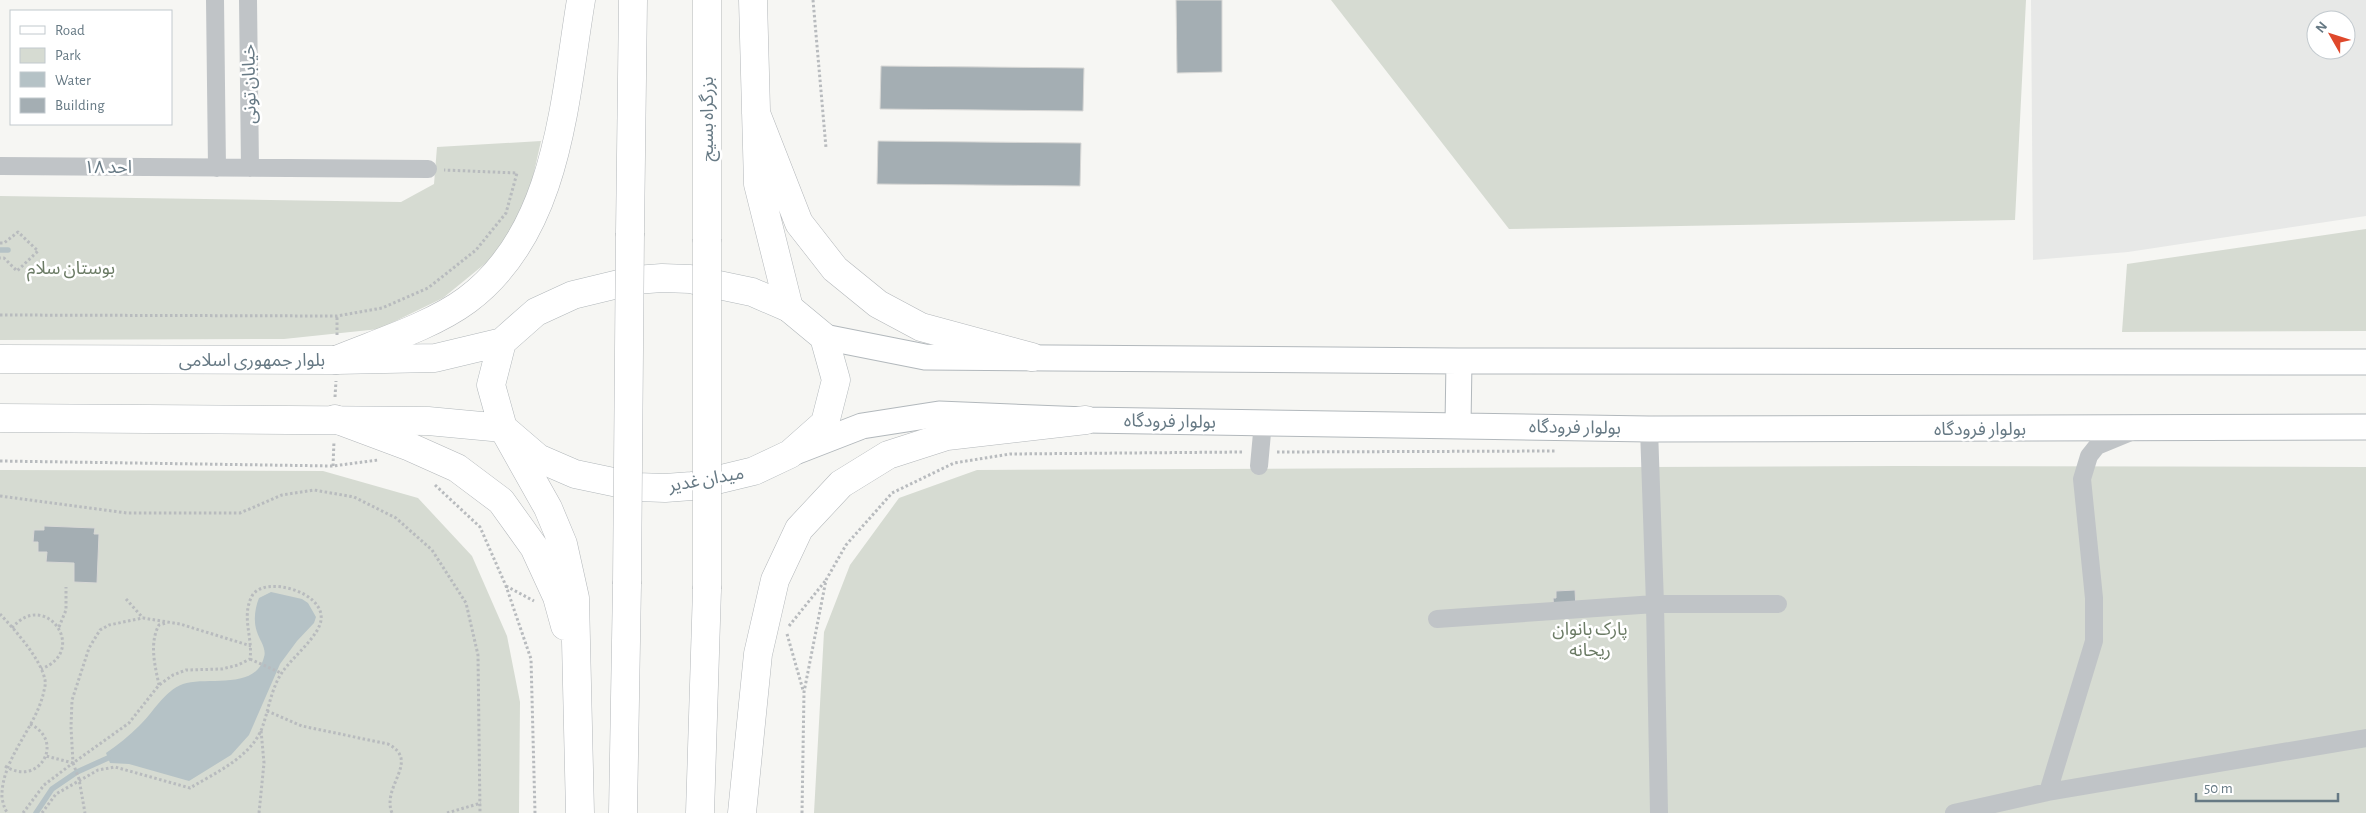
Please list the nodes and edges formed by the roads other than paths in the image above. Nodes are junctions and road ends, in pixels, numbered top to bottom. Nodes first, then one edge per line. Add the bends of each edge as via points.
1 (215, 0) edge
2 (248, 0) edge
3 (581, 0) edge
4 (633, 0) edge
5 (708, 0) edge
6 (753, 0) edge
7 (756, 113) junction
8 (0, 166) edge
9 (217, 168) junction
10 (250, 168) junction
11 (428, 169) road end
12 (789, 308) junction
13 (824, 337) junction
14 (502, 342) junction
15 (1032, 357) junction
16 (0, 359) edge
17 (336, 360) junction
18 (1458, 361) junction
19 (2366, 362) edge
20 (0, 418) edge
21 (335, 419) junction
22 (1086, 420) junction
23 (1263, 422) junction
24 (1458, 425) junction
25 (2366, 427) edge
26 (503, 428) junction
27 (1649, 428) junction
28 (2137, 429) junction
29 (790, 454) junction
30 (1260, 459) road end
31 (1655, 604) junction
32 (1778, 604) dead end
33 (1438, 619) dead end
34 (575, 663) junction
35 (2366, 738) edge
36 (2048, 792) junction
37 (580, 813) edge
38 (623, 813) edge
39 (700, 813) edge
40 (742, 813) edge
41 (1659, 813) edge
42 (1954, 813) edge

1 - 9 street, خیابان تونی
2 - 10 street, خیابان تونی
3 - 17 main road via 549,177 531,222 504,266 467,300 423,324
4 - 38 main road, bridge
5 - 39 main road, بزرگراه بسیج, bridge via 707,589
6 - 7 main road
7 - 12 main road via 758,184
7 - 15 main road via 799,223 835,269 878,304 921,327
8 - 9 street, احد ۱۸
9 - 10 street, احد ۱۸
10 - 11 street, احد ۱۸
12 - 13 main road
12 - 14 main road via 752,292 719,284 672,278 635,280 573,295 544,308
13 - 15 main road via 925,357
13 - 29 main road, میدان غدیر via 836,380 825,424
14 - 17 main road, بلوار جمهوری اسلامی via 436,358
14 - 26 main road via 491,386
15 - 18 main road
16 - 17 main road, بلوار جمهوری اسلامی
18 - 19 main road
18 - 24 main road
20 - 21 main road
21 - 26 main road via 428,421
21 - 34 main road via 457,468 501,501 534,547 557,597
22 - 23 main road, بولوار فرودگاه
22 - 29 main road, بولوار فرودگاه via 939,414 862,426
22 - 40 main road via 947,436 888,455 841,484 799,529 775,580 758,654
23 - 24 main road, بولوار فرودگاه
23 - 30 street
24 - 27 main road, بولوار فرودگاه
25 - 28 main road, بولوار فرودگاه
26 - 29 main road, میدان غدیر via 538,458 608,482 637,487 683,486 721,480 754,471
26 - 34 main road via 548,508 563,544 575,598
27 - 28 main road, بولوار فرودگاه
27 - 31 street
28 - 36 street via 2097,446 2089,456 2082,479 2094,598 2094,641
31 - 32 street
31 - 33 street
31 - 41 street
34 - 37 main road
35 - 36 street
36 - 42 street

